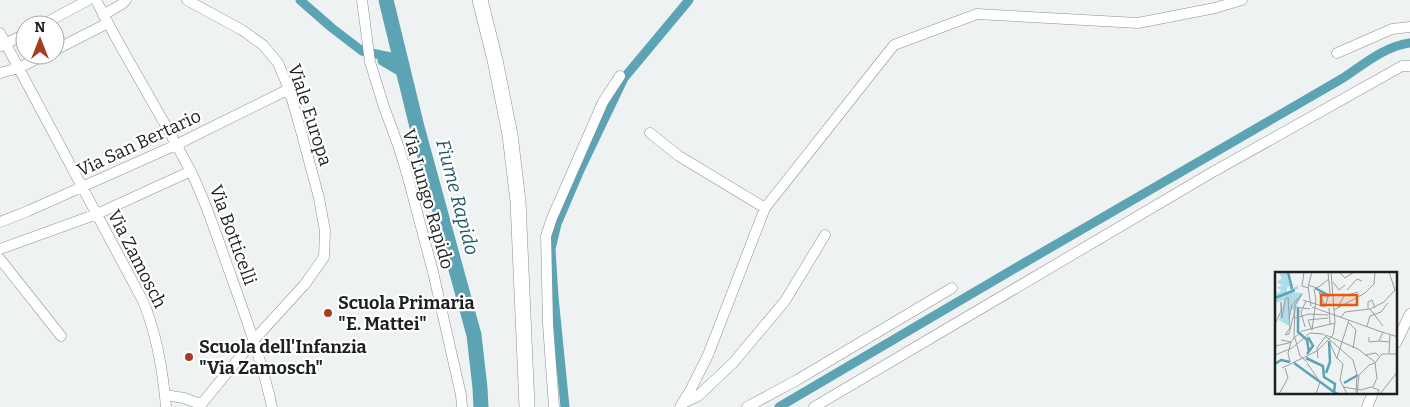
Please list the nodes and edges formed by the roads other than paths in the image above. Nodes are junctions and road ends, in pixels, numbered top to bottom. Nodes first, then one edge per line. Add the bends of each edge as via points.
1 (88, 0) edge
2 (96, 0) edge
3 (126, 0) edge
4 (187, 0) edge
5 (362, 0) edge
6 (480, 0) edge
7 (1242, 0) edge
8 (60, 15) edge
9 (106, 19) junction
10 (1410, 27) edge
11 (0, 34) edge
12 (15, 39) edge
13 (65, 44) edge
14 (3, 46) edge
15 (1337, 53) dead end
16 (24, 65) edge
17 (1410, 66) edge
18 (18, 68) junction
19 (0, 73) edge
20 (620, 76) dead end
21 (289, 89) junction
22 (650, 133) dead end
23 (176, 145) junction
24 (191, 171) junction
25 (82, 187) junction
26 (765, 208) junction
27 (96, 214) junction
28 (0, 222) edge
29 (825, 235) dead end
30 (0, 250) edge
31 (0, 259) edge
32 (952, 288) dead end
33 (1410, 314) edge
34 (61, 336) dead end
35 (1398, 339) edge
36 (254, 340) junction
37 (1373, 394) edge
38 (165, 395) junction
39 (681, 405) edge
40 (200, 406) edge
41 (166, 407) edge
42 (272, 407) edge
43 (462, 407) edge
44 (527, 407) edge
45 (554, 407) edge
46 (748, 407) edge
47 (814, 407) edge
48 (1367, 407) edge

1 - 8 street
2 - 9 street, Via Botticelli
3 - 9 street
4 - 21 street, Viale Europa via 263,45 278,63
5 - 43 street, Via Lungo Rapido via 370,62 398,146 433,272
6 - 44 highway via 508,126 518,201
7 - 26 street via 1138,23 978,14 894,45
9 - 13 street
9 - 23 street, Via Botticelli
10 - 15 street via 1392,29
11 - 14 street, Via Zamosch
12 - 14 street
14 - 18 street, Via Zamosch
16 - 18 street
17 - 47 street via 1402,66 1211,172
18 - 19 street
18 - 25 street, Via Zamosch
20 - 45 street via 603,102 546,236
21 - 23 street, Via San Bertario
21 - 36 street, Viale Europa via 319,198 325,231 324,257 305,284
22 - 26 street via 679,156
23 - 24 street, Via Botticelli
23 - 25 street, Via San Bertario
24 - 27 street
24 - 36 street, Via Botticelli
25 - 27 street, Via Zamosch
25 - 28 street, Via San Bertario
26 - 39 street via 708,355
27 - 30 street
27 - 38 street, Via Zamosch via 149,316 157,341
29 - 39 street via 784,301 733,363 698,396
31 - 34 street
32 - 46 street
33 - 35 street
36 - 40 street
36 - 42 street, Via Botticelli
37 - 48 street
38 - 40 street via 184,398
38 - 41 street, Via Zamosch

